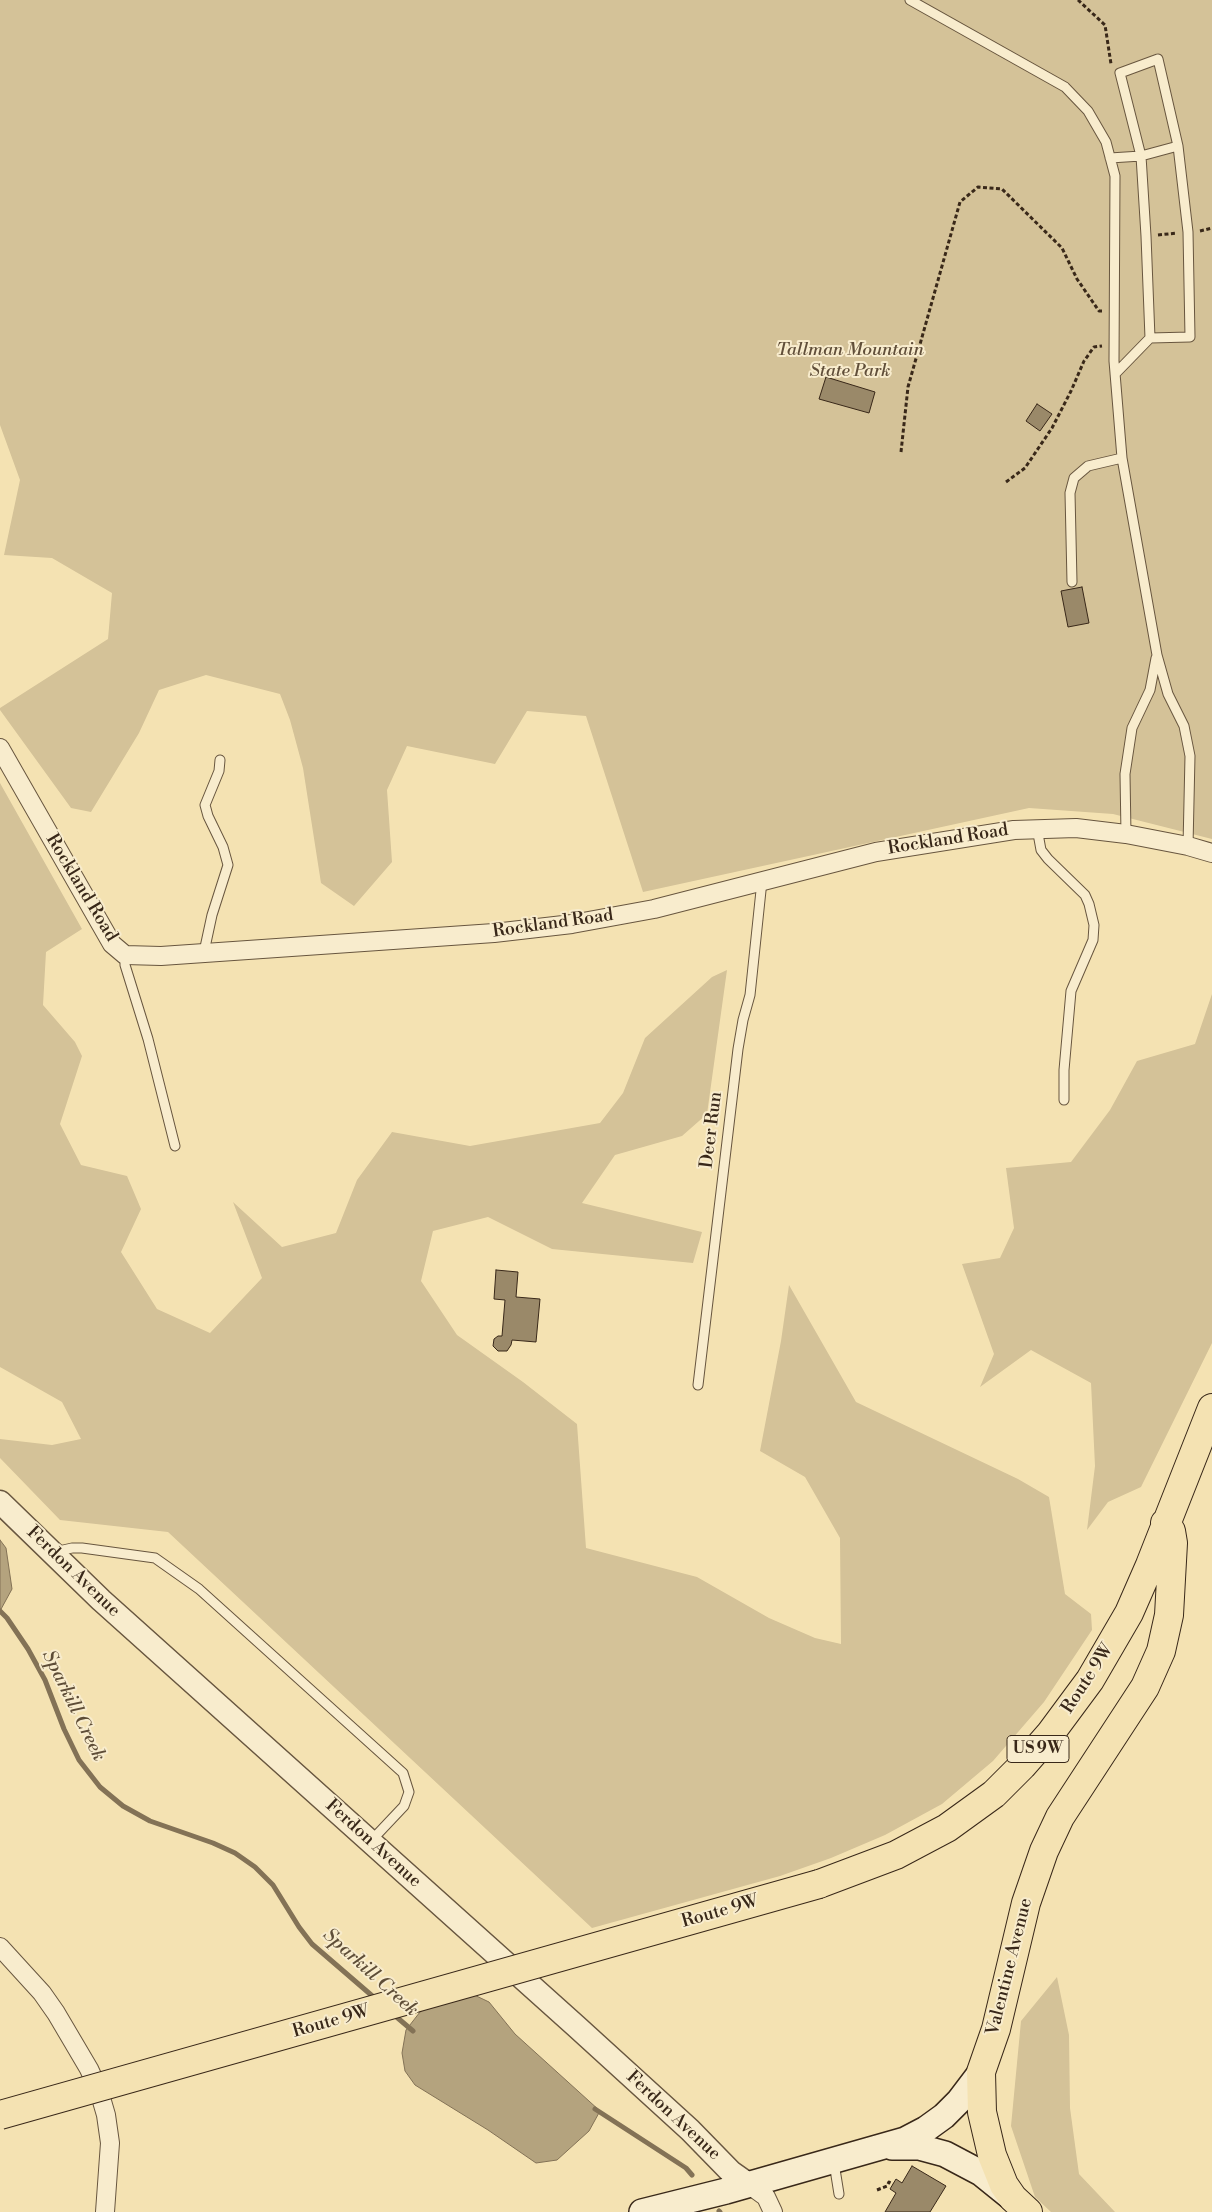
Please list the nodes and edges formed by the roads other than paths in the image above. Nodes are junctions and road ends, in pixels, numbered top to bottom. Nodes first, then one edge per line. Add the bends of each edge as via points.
1 (910, 0) edge
2 (1178, 146) junction
3 (1141, 156) junction
4 (1110, 158) junction
5 (1150, 338) junction
6 (1115, 374) junction
7 (1122, 458) junction
8 (1072, 582) dead end
9 (1156, 655) junction
10 (0, 748) edge
11 (220, 760) dead end
12 (1036, 828) junction
13 (1126, 834) junction
14 (1188, 846) junction
15 (1212, 853) edge
16 (762, 881) junction
17 (204, 952) junction
18 (125, 955) junction
19 (1064, 1100) dead end
20 (175, 1146) dead end
21 (698, 1385) dead end
22 (1212, 1408) edge
23 (1206, 1441) edge
24 (0, 1502) edge
25 (1165, 1523) junction
26 (51, 1552) junction
27 (370, 1842) junction
28 (0, 1947) edge
29 (981, 2072) junction
30 (0, 2115) edge
31 (877, 2149) junction
32 (833, 2160) junction
33 (748, 2184) junction
34 (839, 2194) dead end
35 (1020, 2210) edge
36 (105, 2212) edge
37 (642, 2212) edge
38 (773, 2212) edge

1 - 4 lane via 1065,87 1088,111 1106,142
2 - 3 lane
2 - 3 lane via 1158,59 1120,73
2 - 5 lane via 1188,232 1190,337
3 - 4 lane
3 - 5 lane
4 - 6 lane via 1115,176
5 - 6 lane
6 - 7 lane
7 - 8 lane via 1088,466 1074,478 1070,493
7 - 9 lane
9 - 13 lane via 1150,690 1132,728 1125,774
9 - 14 lane via 1168,694 1184,726 1190,756
10 - 18 street, Rockland Road via 112,944
11 - 17 lane via 219,771 205,805 228,865
12 - 13 street, Rockland Road via 1076,828
12 - 16 street, Rockland Road via 876,852
12 - 19 lane via 1048,859 1084,895 1094,925 1092,940 1070,991
13 - 14 street, Rockland Road
14 - 15 street, Rockland Road
16 - 17 street, Rockland Road via 654,909 572,924 494,933
16 - 21 lane, Deer Run via 750,995 738,1049
17 - 18 street, Rockland Road
18 - 20 lane via 125,965
22 - 23 main road, Route 9W / US 9W
23 - 25 main road, Route 9W / US 9W
24 - 26 street, Ferdon Avenue
25 - 29 main road, Valentine Avenue via 1173,1542 1169,1615 1161,1652 1144,1687 1060,1817 1044,1851 1026,1903 996,2029
25 - 30 main road, Route 9W / US 9W, bridge via 1129,1613 1064,1716 1022,1766 979,1806 930,1838 878,1863 818,1884
26 - 27 street, Ferdon Avenue
26 - 27 lane via 77,1548 155,1558 199,1589 403,1773 409,1792 404,1806
27 - 33 street, Ferdon Avenue via 639,2084 737,2178
28 - 36 street via 56,2013 99,2091 110,2143
29 - 31 main road, Valentine Avenue via 959,2101 935,2123 905,2140
29 - 35 main road via 982,2112 992,2155 1004,2185
31 - 32 main road, Valentine Avenue
31 - 35 main road via 919,2147 945,2154 981,2173
32 - 33 main road, Valentine Avenue
32 - 34 lane
33 - 37 main road, Valentine Avenue
33 - 38 street via 766,2197

